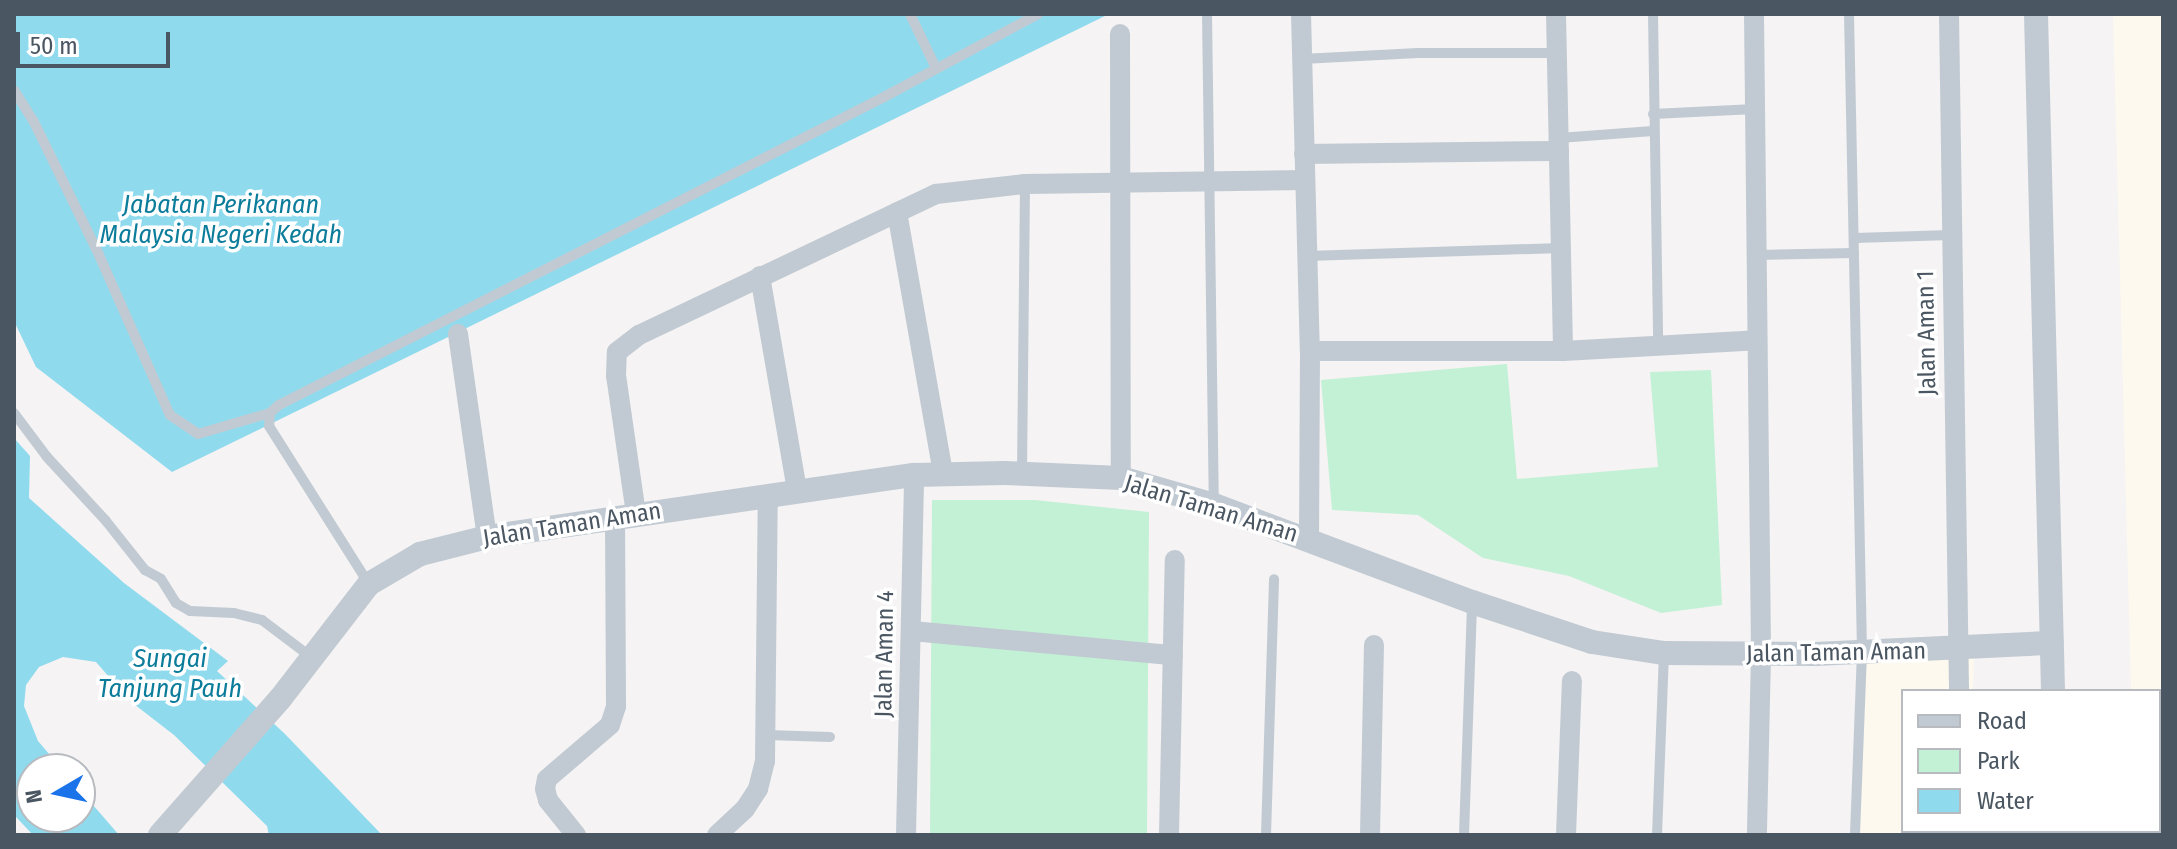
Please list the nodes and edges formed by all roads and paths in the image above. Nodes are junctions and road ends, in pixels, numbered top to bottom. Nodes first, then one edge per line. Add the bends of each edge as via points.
1 (910, 14) edge
2 (1038, 14) edge
3 (1207, 14) edge
4 (1301, 14) edge
5 (1556, 14) edge
6 (1653, 14) edge
7 (1754, 14) edge
8 (1849, 14) edge
9 (1949, 14) edge
10 (2036, 14) edge
11 (1120, 34) dead end
12 (1556, 53) junction
13 (1302, 59) junction
14 (936, 68) junction
15 (14, 90) edge
16 (1755, 109) junction
17 (1653, 114) junction
18 (1653, 131) junction
19 (1559, 144) junction
20 (1304, 154) junction
21 (1305, 180) junction
22 (1211, 181) junction
23 (1120, 183) junction
24 (1025, 184) junction
25 (897, 212) junction
26 (1951, 235) junction
27 (1855, 238) junction
28 (1561, 248) junction
29 (1854, 253) junction
30 (1757, 255) junction
31 (1307, 256) junction
32 (760, 276) junction
33 (458, 334) dead end
34 (1757, 340) junction
35 (1658, 348) junction
36 (1310, 351) junction
37 (1563, 351) junction
38 (14, 413) edge
39 (270, 413) junction
40 (943, 473) junction
41 (1022, 474) junction
42 (914, 475) junction
43 (1121, 478) junction
44 (797, 491) junction
45 (768, 495) junction
46 (1214, 505) junction
47 (625, 515) junction
48 (487, 537) junction
49 (1309, 539) junction
50 (1175, 560) dead end
51 (1274, 579) dead end
52 (369, 584) junction
53 (1472, 602) junction
54 (912, 631) junction
55 (2052, 643) junction
56 (1374, 645) dead end
57 (1961, 650) junction
58 (1862, 652) junction
59 (1664, 653) junction
60 (1173, 655) junction
61 (1761, 655) junction
62 (311, 657) junction
63 (1572, 681) dead end
64 (1959, 689) edge
65 (2053, 689) edge
66 (767, 735) junction
67 (830, 737) dead end
68 (160, 835) edge
69 (576, 835) edge
70 (717, 835) edge
71 (906, 835) edge
72 (1169, 835) edge
73 (1266, 835) edge
74 (1370, 835) edge
75 (1464, 835) edge
76 (1566, 835) edge
77 (1657, 835) edge
78 (1757, 835) edge
79 (1855, 835) edge

1 - 14 lane
2 - 14 lane
3 - 22 lane
4 - 13 street
5 - 12 street
6 - 17 lane
7 - 16 street
8 - 27 lane
9 - 26 street, Jalan Aman 1
10 - 55 street
11 - 23 street
12 - 13 lane
12 - 19 street
13 - 20 street
14 - 39 lane
15 - 39 lane via 99,255 170,415 198,434
16 - 17 lane
16 - 30 street
17 - 18 lane
18 - 19 lane
18 - 35 lane
19 - 20 street
19 - 28 street
20 - 21 street
21 - 22 street
21 - 31 street
22 - 23 street
22 - 46 lane
23 - 24 street
23 - 43 street
24 - 25 street via 936,194
24 - 41 lane
25 - 32 street
25 - 40 street
26 - 27 lane
26 - 57 street, Jalan Aman 1
27 - 29 lane
28 - 31 lane
28 - 37 street
29 - 30 lane
29 - 58 lane
30 - 34 street
31 - 36 street
32 - 44 street
32 - 47 street via 639,335 617,352
33 - 48 street
34 - 35 street
34 - 61 street
35 - 37 street
36 - 37 street
36 - 49 street
38 - 62 lane via 145,570 161,579 176,603 190,611 262,620
39 - 52 lane via 269,426
40 - 41 street, Jalan Taman Aman
40 - 42 street, Jalan Taman Aman
41 - 43 street, Jalan Taman Aman
42 - 44 street, Jalan Taman Aman
42 - 54 street, Jalan Aman 4
43 - 46 street, Jalan Taman Aman
44 - 45 street, Jalan Taman Aman
45 - 47 street, Jalan Taman Aman
45 - 66 street
46 - 49 street, Jalan Taman Aman
47 - 48 street, Jalan Taman Aman
47 - 69 street via 616,706 610,725 547,779 545,789
48 - 52 street, Jalan Taman Aman via 420,554
49 - 53 street, Jalan Taman Aman
50 - 60 street
51 - 73 lane
52 - 62 street, Jalan Taman Aman
53 - 59 street, Jalan Taman Aman via 1592,642
53 - 75 lane
54 - 60 street
54 - 71 street, Jalan Aman 4
55 - 57 street, Jalan Taman Aman
55 - 65 street
56 - 74 street
57 - 58 street, Jalan Taman Aman
57 - 64 street, Jalan Aman 1
58 - 61 street, Jalan Taman Aman
58 - 79 lane
59 - 61 street, Jalan Taman Aman
59 - 77 lane
60 - 72 street
61 - 78 street
62 - 68 street, Jalan Taman Aman
63 - 76 street
66 - 67 lane
66 - 70 street via 758,789

